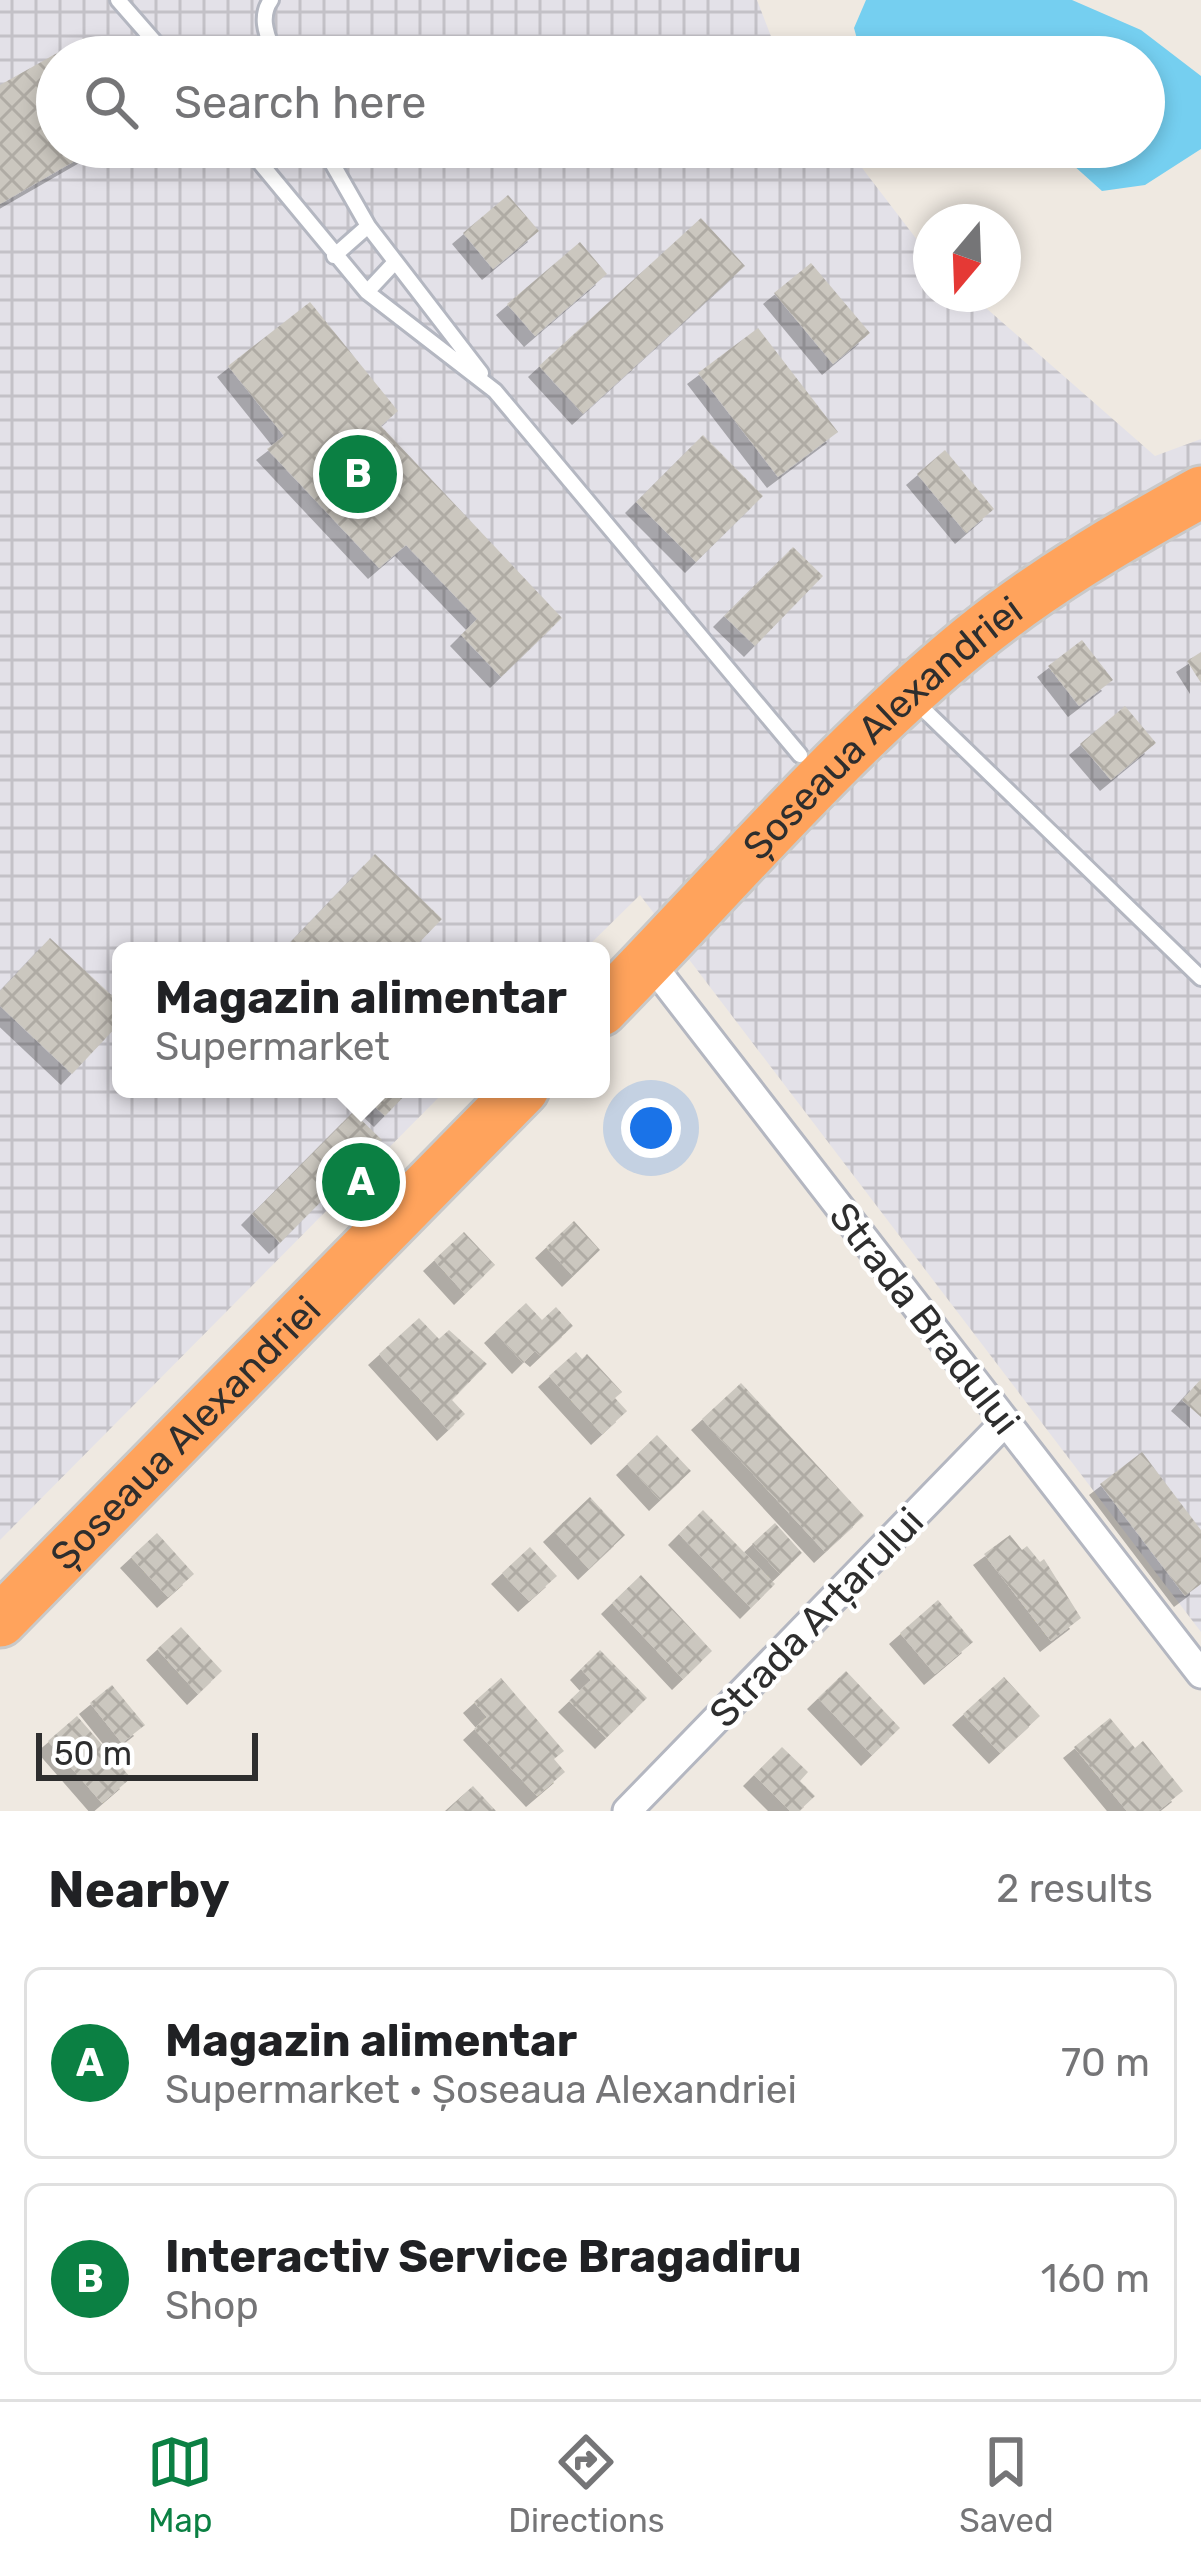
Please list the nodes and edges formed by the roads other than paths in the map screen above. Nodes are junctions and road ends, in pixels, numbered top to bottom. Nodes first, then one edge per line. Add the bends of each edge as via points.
1 (118, 0) edge
2 (271, 0) edge
3 (150, 36) edge
4 (268, 36) edge
5 (264, 168) edge
6 (335, 168) edge
7 (368, 226) junction
8 (334, 256) junction
9 (395, 262) junction
10 (368, 292) junction
11 (495, 391) junction
12 (1201, 460) edge
13 (1201, 492) edge
14 (909, 695) junction
15 (800, 754) junction
16 (625, 962) edge
17 (1201, 978) edge
18 (610, 992) edge
19 (467, 1098) edge
20 (514, 1098) edge
21 (1006, 1423) junction
22 (0, 1576) edge
23 (0, 1621) edge
24 (1201, 1674) edge
25 (627, 1811) edge

1 - 3 lane
2 - 4 lane via 264,11
5 - 8 lane
6 - 7 lane
7 - 8 lane
7 - 9 lane
8 - 10 lane
9 - 10 lane
9 - 11 lane
10 - 11 lane
11 - 15 lane
12 - 15 highway, Șoseaua Alexandriei via 996,582
13 - 14 highway, Șoseaua Alexandriei via 1041,589
14 - 16 highway, Șoseaua Alexandriei
14 - 17 lane
15 - 16 highway, Șoseaua Alexandriei
16 - 18 highway, Șoseaua Alexandriei
16 - 21 street, Strada Bradului
19 - 22 highway, Șoseaua Alexandriei
20 - 23 highway, Șoseaua Alexandriei
21 - 24 street, Strada Bradului
21 - 25 street, Strada Arțarului

